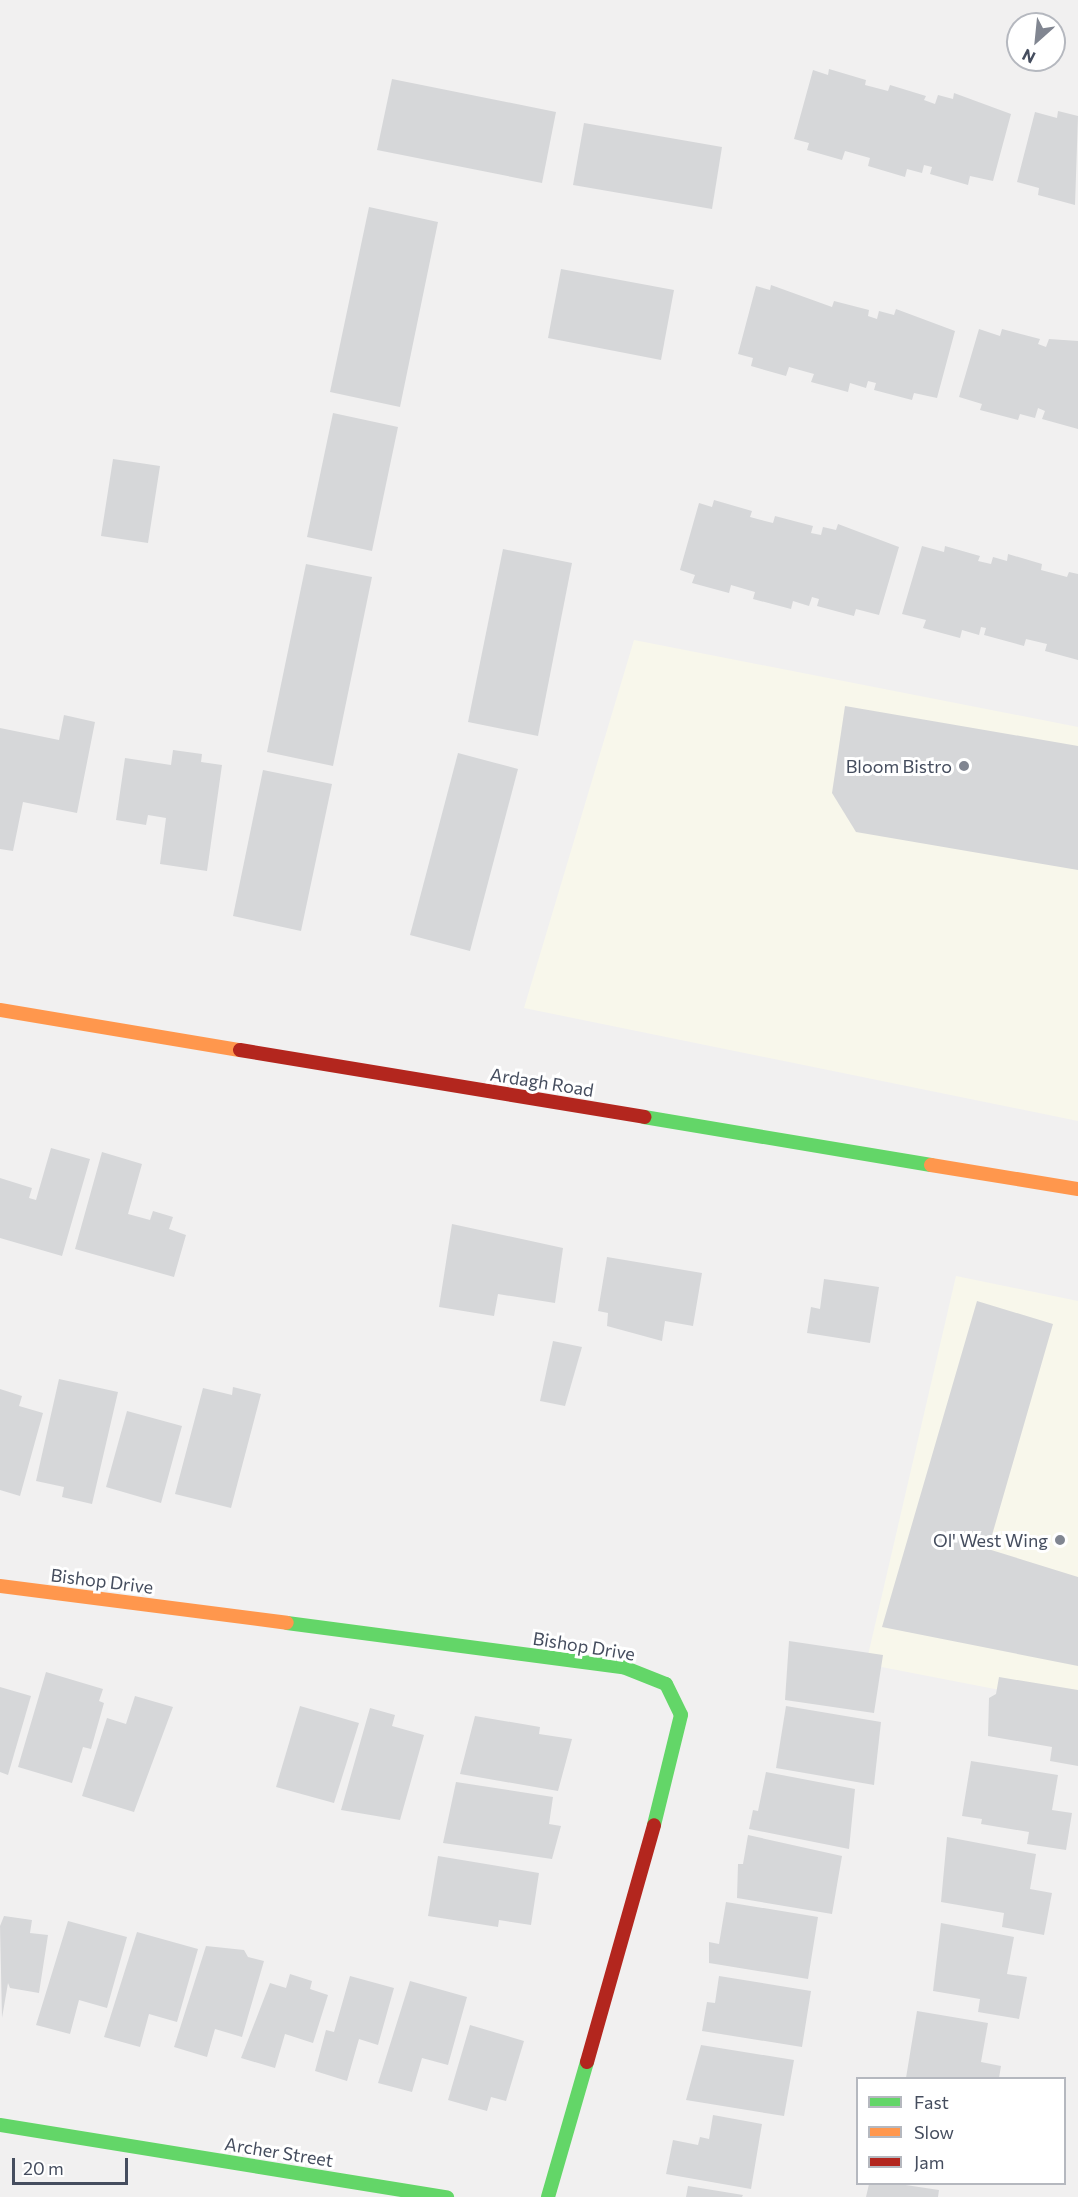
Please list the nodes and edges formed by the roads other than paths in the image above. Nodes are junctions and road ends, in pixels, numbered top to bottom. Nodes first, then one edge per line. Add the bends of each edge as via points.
1 (0, 1010) edge
2 (1078, 1189) edge
3 (0, 1586) edge
4 (0, 2125) edge
5 (447, 2197) edge
6 (548, 2197) edge

1 - 2 street, Ardagh Road
3 - 6 street, Bishop Drive via 623,1667 666,1684 681,1715 674,1754
4 - 5 street, Archer Street

